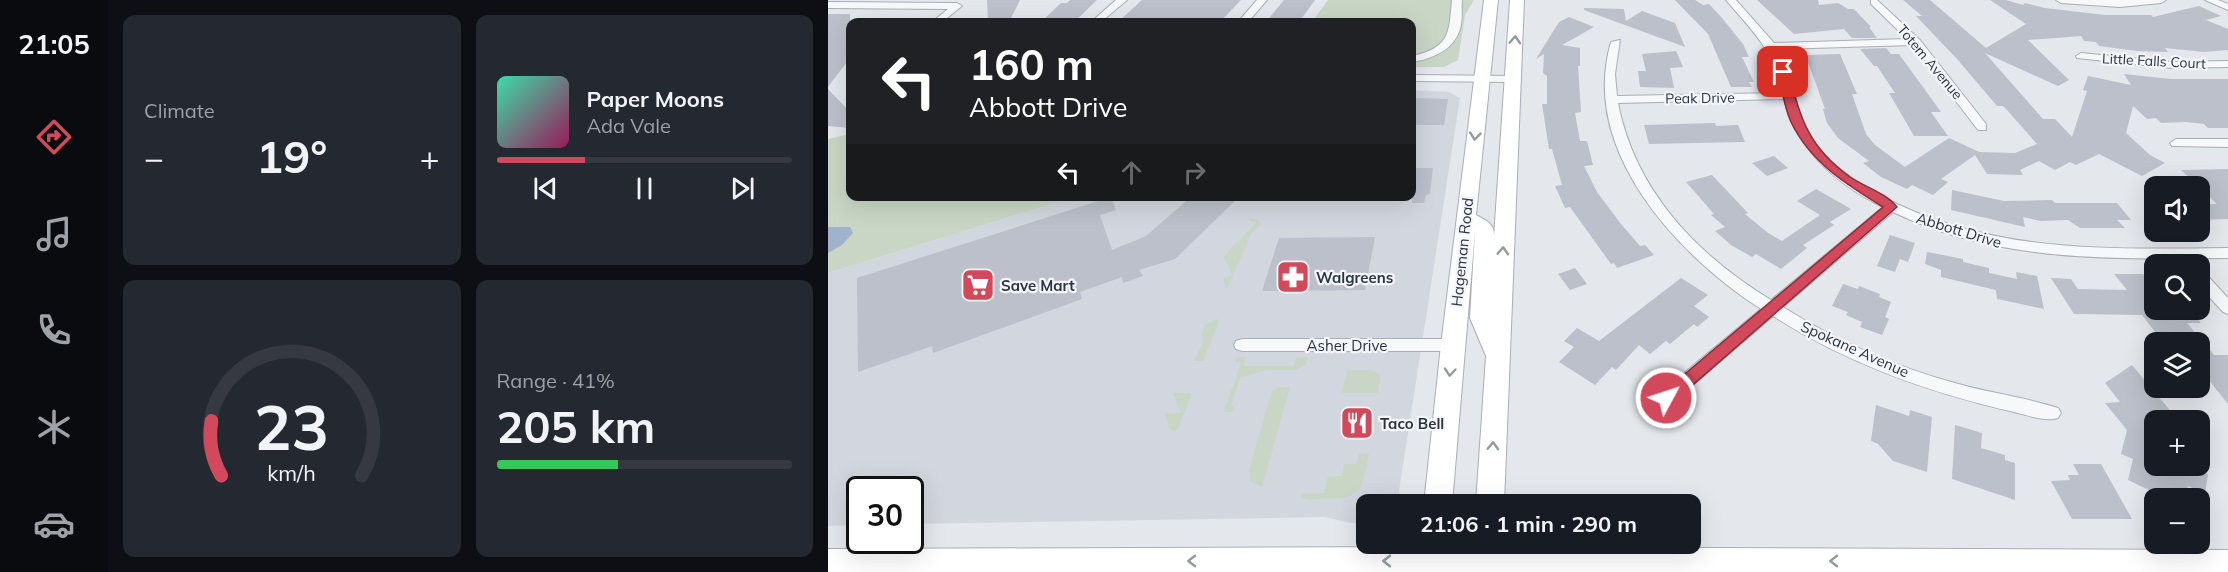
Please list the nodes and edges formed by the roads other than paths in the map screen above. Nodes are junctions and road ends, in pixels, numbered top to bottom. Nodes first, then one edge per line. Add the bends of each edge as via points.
1 (1122, 0) edge
2 (1262, 0) edge
3 (1457, 0) edge
4 (1491, 0) edge
5 (1516, 0) edge
6 (1731, 0) edge
7 (2061, 0) edge
8 (2161, 0) edge
9 (2210, 0) edge
10 (1874, 2) dead end
11 (828, 5) edge
12 (2228, 6) edge
13 (942, 18) edge
14 (1101, 18) edge
15 (1246, 18) edge
16 (1616, 42) dead end
17 (1917, 42) junction
18 (1771, 46) junction
19 (2081, 56) dead end
20 (1416, 58) edge
21 (2228, 64) edge
22 (1416, 78) edge
23 (1482, 78) junction
24 (1513, 79) junction
25 (1789, 96) junction
26 (1611, 100) junction
27 (1982, 127) dead end
28 (2176, 143) dead end
29 (2228, 143) edge
30 (1891, 207) junction
31 (1466, 217) junction
32 (2228, 253) edge
33 (2210, 255) edge
34 (2144, 257) edge
35 (2210, 288) edge
36 (1772, 308) junction
37 (2228, 308) edge
38 (1242, 345) dead end
39 (1452, 345) junction
40 (1496, 356) junction
41 (1666, 398) dead end
42 (2052, 413) dead end
43 (1439, 494) edge
44 (1490, 494) edge
45 (1434, 558) edge
46 (1488, 559) edge
47 (828, 562) edge
48 (2228, 564) edge

1 - 14 street
2 - 15 street
3 - 20 street via 1456,27 1441,49
4 - 23 main road, Hageman Road
24 -> 5 main road
6 - 18 street, Abbott Drive
7 - 8 street via 2120,4
9 - 12 street
10 - 17 street, Totem Avenue
11 - 13 street via 957,6
16 - 26 street, Spokane Avenue via 1608,71
17 - 18 street
17 - 27 street, Totem Avenue
18 - 25 street, Abbott Drive
19 - 21 street, Little Falls Court via 2172,65
22 - 23 street
23 - 24 street
23 -> 31 main road, Hageman Road
40 -> 24 main road
25 - 26 street, Peak Drive
25 - 30 street, Abbott Drive via 1796,121 1813,149 1845,179
26 - 36 street, Spokane Avenue via 1630,166 1660,213 1704,258
28 - 29 street
30 - 34 street, Abbott Drive via 1954,232 2014,247
30 - 36 street
31 - 39 main road, Hageman Road
31 - 40 main road via 1485,229 1481,318
32 - 33 street, Abbott Drive
35 - 37 street
36 - 41 street
36 - 42 street, Spokane Avenue via 1891,368 1975,395
38 - 39 street, Asher Drive
39 -> 43 main road, Hageman Road
44 -> 40 main road
45 - 46 main road
45 -> 47 main road
48 -> 46 main road

